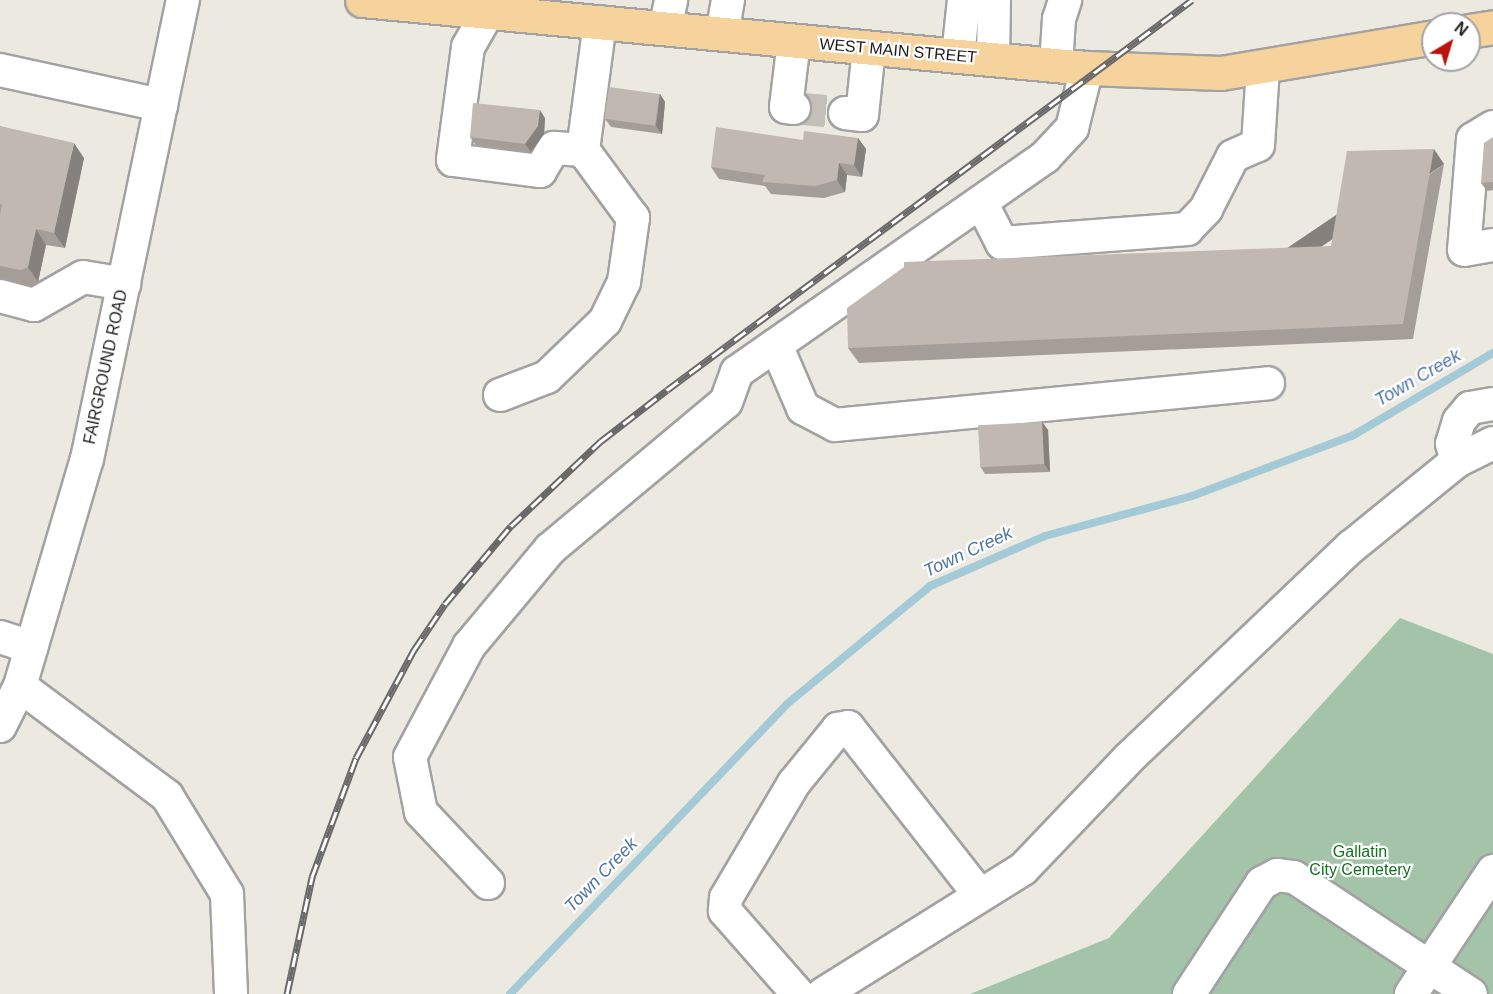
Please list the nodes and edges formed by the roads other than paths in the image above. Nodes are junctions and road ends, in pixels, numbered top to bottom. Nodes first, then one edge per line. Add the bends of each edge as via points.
1 (183, 0) edge
2 (362, 0) edge
3 (728, 0) edge
4 (964, 0) edge
5 (994, 0) edge
6 (1065, 0) edge
7 (489, 6) edge
8 (568, 10) edge
9 (668, 14) edge
10 (600, 22) junction
11 (722, 34) junction
12 (1421, 39) edge
13 (794, 41) junction
14 (869, 48) junction
15 (958, 56) junction
16 (993, 59) junction
17 (1072, 67) junction
18 (1263, 68) junction
19 (0, 70) edge
20 (161, 105) junction
21 (794, 108) dead end
22 (845, 113) tunnel mouth
23 (1493, 127) edge
24 (583, 150) junction
25 (981, 202) junction
26 (1493, 245) edge
27 (124, 284) junction
28 (0, 296) edge
29 (776, 345) junction
30 (1268, 383) dead end
31 (500, 395) dead end
32 (1493, 405) edge
33 (1493, 443) edge
34 (1457, 462) junction
35 (0, 637) edge
36 (31, 647) junction
37 (20, 686) junction
38 (0, 726) edge
39 (1493, 871) edge
40 (488, 883) dead end
41 (979, 894) junction
42 (1429, 966) junction
43 (231, 994) edge
44 (798, 994) edge
45 (823, 994) edge
46 (1189, 994) edge
47 (1411, 994) edge
48 (1471, 994) edge

1 - 20 street, FAIRGROUND ROAD
2 - 7 main road, WEST MAIN STREET
3 - 11 street
4 - 15 street
5 - 16 street
6 - 17 street via 1059,19
7 - 8 main road, WEST MAIN STREET
7 - 24 street via 468,47 453,160 540,171 554,148
8 - 10 main road, WEST MAIN STREET
9 - 10 main road, WEST MAIN STREET
9 - 11 main road, WEST MAIN STREET
10 - 24 street
11 - 13 main road, WEST MAIN STREET
12 - 18 main road, WEST MAIN STREET
13 - 14 main road, WEST MAIN STREET
13 - 21 street via 786,107
14 - 15 main road, WEST MAIN STREET
14 - 22 street via 861,115
15 - 16 main road, WEST MAIN STREET
16 - 17 main road, WEST MAIN STREET
17 - 18 main road, WEST MAIN STREET via 1221,73
17 - 25 street via 1072,128 1045,157
18 - 25 street via 1258,145 1233,156 1206,208 1187,229 1002,243
19 - 20 street
20 - 27 street, FAIRGROUND ROAD
23 - 26 street via 1473,139 1464,250
24 - 31 street via 633,218 624,282 605,321 547,377
25 - 29 street
27 - 28 street via 83,277 34,305
27 - 36 street, FAIRGROUND ROAD via 87,459
29 - 30 street via 803,408 835,425
29 - 40 street via 737,372 726,402 549,549 469,646 410,757 421,812
32 - 34 street via 1470,408 1459,421 1452,444
33 - 34 street
34 - 41 street via 1342,556 1128,759 1039,856
35 - 36 street
36 - 37 street, FAIRGROUND ROAD
37 - 38 street, FAIRGROUND ROAD
37 - 43 street via 167,796 227,894
39 - 42 street
41 - 44 street via 848,727 838,729 794,783 726,898 725,911
41 - 45 street
42 - 46 street via 1294,877 1277,875 1263,883
42 - 47 street
42 - 48 street

